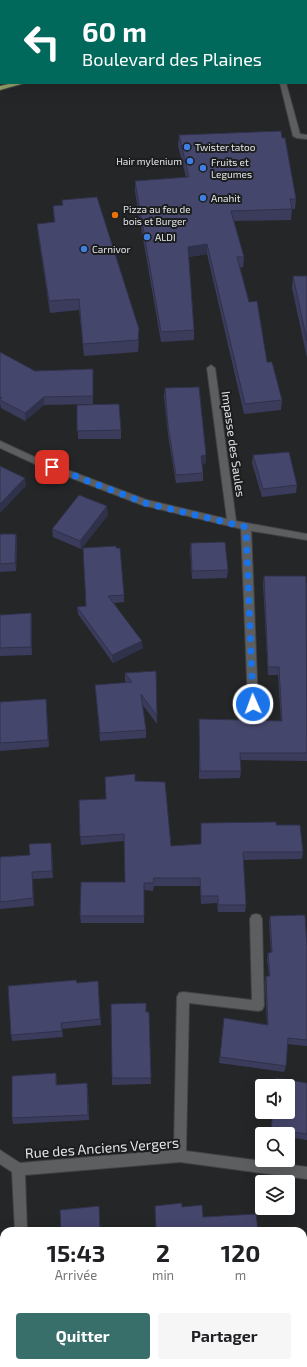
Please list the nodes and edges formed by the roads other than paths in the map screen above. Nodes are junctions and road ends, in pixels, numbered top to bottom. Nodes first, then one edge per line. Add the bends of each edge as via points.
1 (18, 84) edge
2 (283, 84) edge
3 (0, 88) edge
4 (307, 137) edge
5 (211, 368) dead end
6 (0, 444) edge
7 (232, 524) junction
8 (246, 527) junction
9 (307, 537) edge
10 (253, 704) dead end
11 (256, 919) dead end
12 (0, 1156) edge
13 (180, 1156) junction
14 (18, 1169) junction
15 (307, 1173) edge
16 (21, 1227) edge

1 - 3 main road
2 - 4 street via 297,136
5 - 7 street, Impasse des Saules
6 - 7 street via 38,462 145,503
7 - 8 street
8 - 9 street
8 - 10 street
11 - 13 street via 258,1006 183,997
12 - 14 street
13 - 14 street, Rue des Anciens Vergers
13 - 15 street, Rue des Anciens Vergers
14 - 16 street

